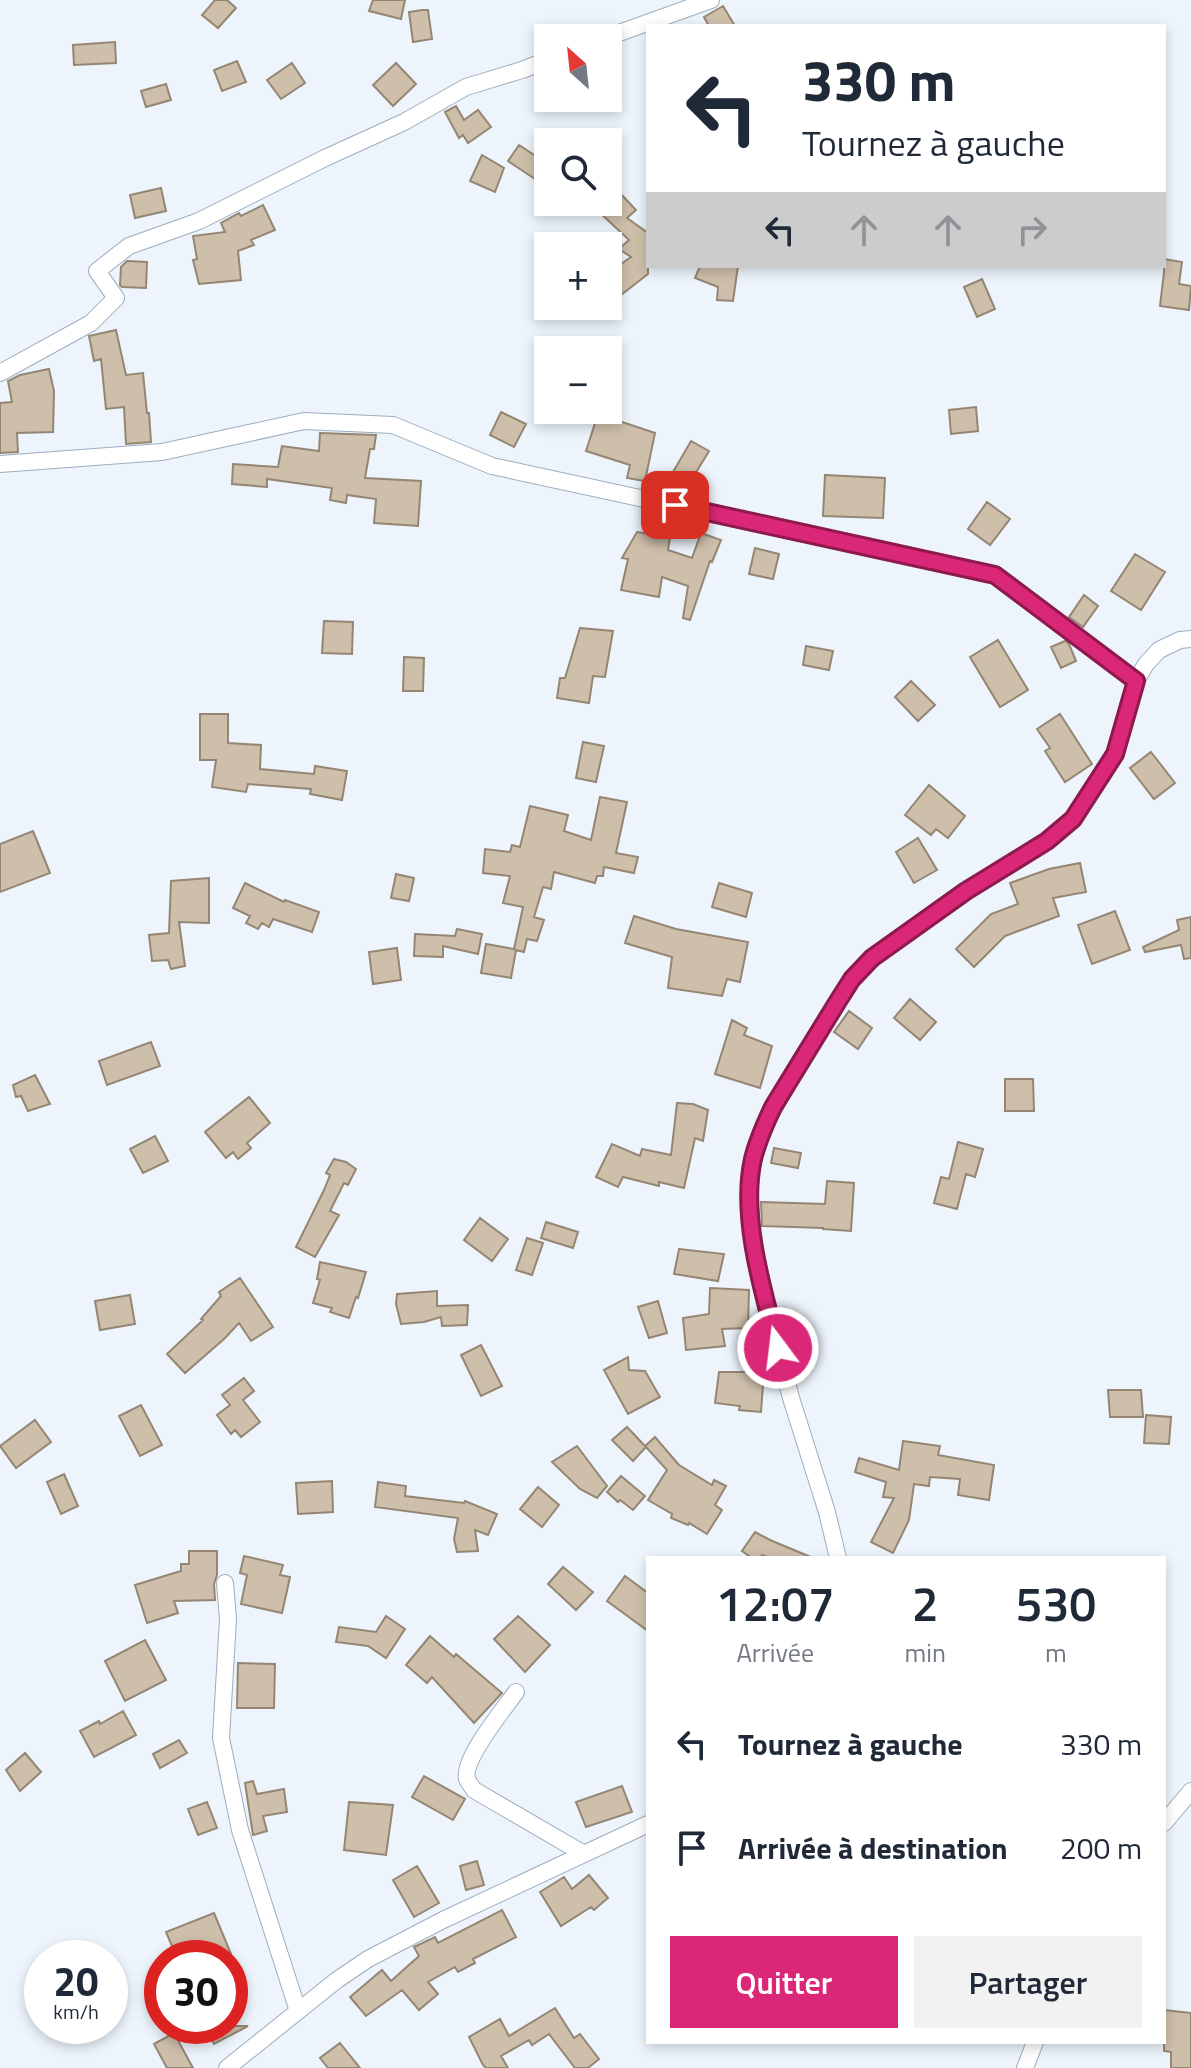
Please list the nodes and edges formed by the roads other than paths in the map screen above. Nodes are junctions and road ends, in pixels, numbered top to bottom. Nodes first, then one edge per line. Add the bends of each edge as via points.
1 (711, 0) edge
2 (622, 32) edge
3 (534, 65) edge
4 (0, 373) edge
5 (0, 464) edge
6 (1191, 639) edge
7 (1136, 681) junction
8 (838, 1556) edge
9 (225, 1583) dead end
10 (516, 1692) dead end
11 (1191, 1791) edge
12 (1166, 1821) edge
13 (646, 1825) edge
14 (584, 1854) junction
15 (298, 2011) junction
16 (1034, 2044) edge
17 (227, 2068) edge
18 (1025, 2068) edge

1 - 2 street
3 - 4 street via 466,87 199,221 129,246 97,271 116,298 91,323
5 - 7 street via 162,452 304,421 393,425 492,466 995,575
6 - 7 street via 1159,650
7 - 8 street via 1115,754 1073,819 872,958 852,979 765,1124 749,1190 752,1237 791,1398
9 - 15 street via 221,1738 240,1830
10 - 14 street via 468,1764 467,1778 474,1790
11 - 12 street
13 - 14 street
14 - 15 street via 368,1959
15 - 17 street
16 - 18 street

